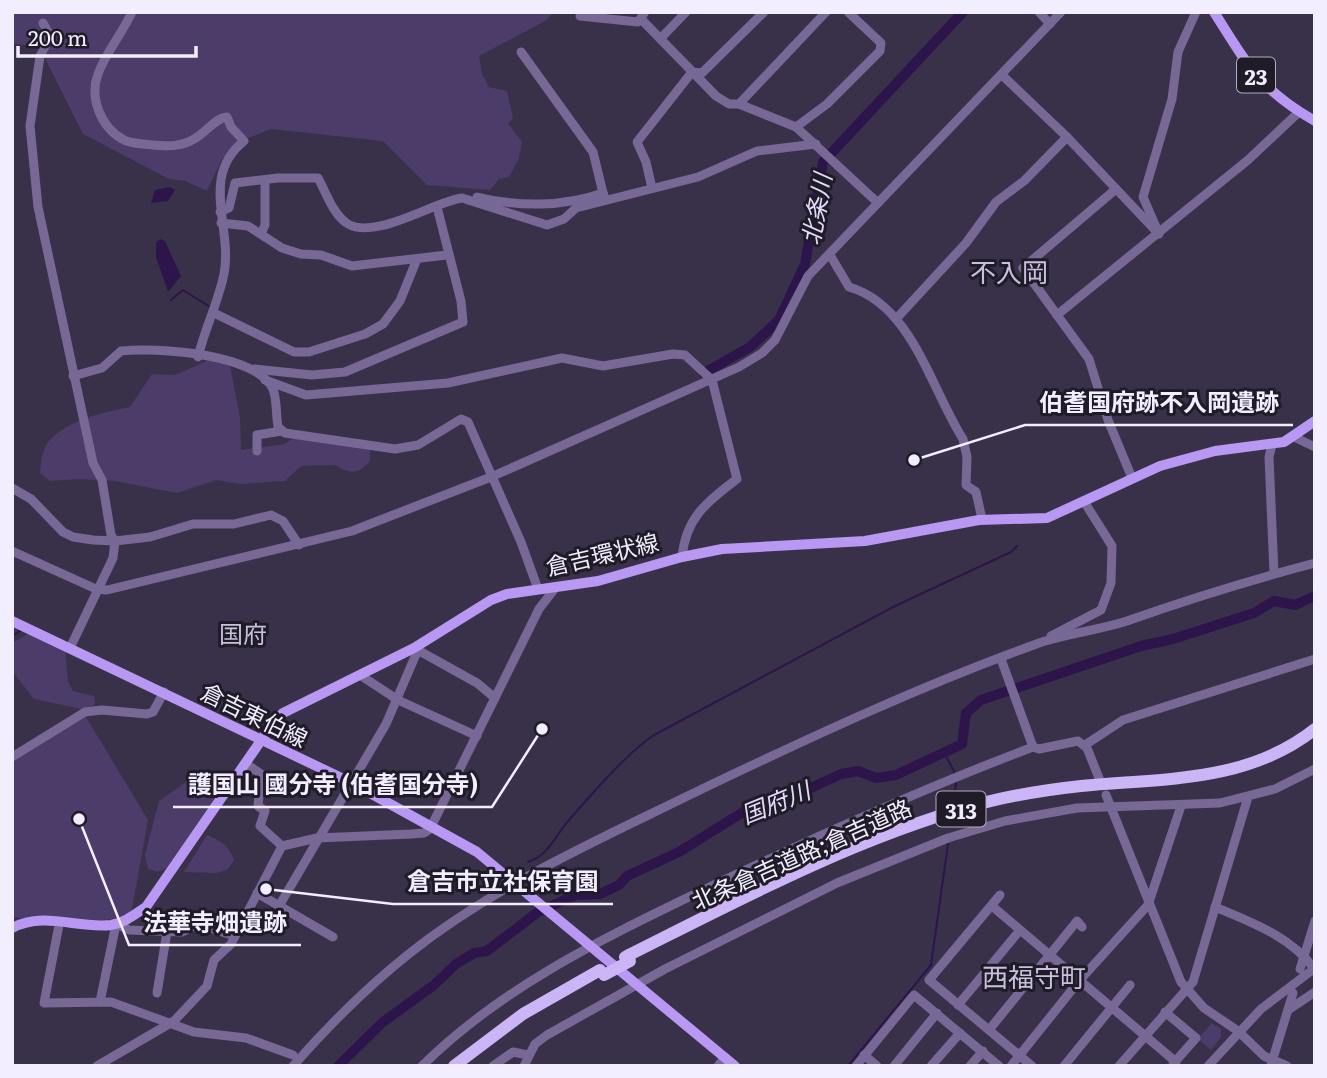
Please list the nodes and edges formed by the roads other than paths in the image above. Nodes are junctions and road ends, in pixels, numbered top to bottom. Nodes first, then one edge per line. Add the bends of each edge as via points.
1 (132, 12) edge
2 (685, 12) edge
3 (764, 12) edge
4 (826, 12) edge
5 (848, 12) edge
6 (1039, 12) edge
7 (1061, 12) edge
8 (1196, 12) edge
9 (1214, 12) edge
10 (643, 15) edge
11 (580, 16) dead end
12 (43, 23) dead end
13 (1051, 23) junction
14 (661, 38) junction
15 (520, 52) dead end
16 (692, 72) junction
17 (1002, 75) junction
18 (739, 104) junction
19 (1299, 112) junction
20 (1315, 121) edge
21 (796, 127) junction
22 (1067, 137) junction
23 (817, 144) junction
24 (265, 180) junction
25 (652, 188) junction
26 (1116, 189) junction
27 (605, 196) junction
28 (477, 197) dead end
29 (878, 203) junction
30 (437, 207) junction
31 (220, 212) junction
32 (221, 223) junction
33 (261, 234) junction
34 (1159, 234) junction
35 (447, 255) junction
36 (830, 255) junction
37 (417, 259) junction
38 (214, 313) junction
39 (1057, 315) junction
40 (896, 320) junction
41 (198, 357) junction
42 (248, 369) junction
43 (74, 376) junction
44 (265, 380) junction
45 (712, 380) junction
46 (1315, 421) edge
47 (282, 431) junction
48 (1294, 436) junction
49 (1272, 444) junction
50 (1315, 447) edge
51 (257, 450) dead end
52 (491, 477) junction
53 (1132, 478) junction
54 (12, 488) edge
55 (1085, 503) junction
56 (982, 519) junction
57 (115, 541) junction
58 (299, 545) junction
59 (12, 551) edge
60 (682, 557) junction
61 (1315, 563) edge
62 (1275, 573) junction
63 (556, 587) junction
64 (96, 589) junction
65 (538, 589) junction
66 (12, 621) edge
67 (1045, 642) junction
68 (70, 648) junction
69 (416, 650) junction
70 (1315, 659) edge
71 (1003, 663) junction
72 (359, 675) junction
73 (164, 692) junction
74 (495, 698) junction
75 (398, 700) junction
76 (1315, 729) edge
77 (477, 736) junction
78 (1315, 738) edge
79 (261, 740) junction
80 (1032, 745) junction
81 (1085, 745) junction
82 (12, 757) edge
83 (245, 763) junction
84 (1315, 769) edge
85 (1099, 778) dead end
86 (352, 783) junction
87 (1106, 795) dead end
88 (1248, 797) junction
89 (1111, 806) junction
90 (1181, 806) junction
91 (432, 825) junction
92 (317, 838) junction
93 (282, 846) junction
94 (519, 887) junction
95 (257, 893) junction
96 (1000, 895) dead end
97 (1148, 905) junction
98 (279, 906) junction
99 (992, 906) junction
100 (1215, 907) junction
101 (1315, 921) edge
102 (116, 923) junction
103 (15, 924) edge
104 (59, 925) dead end
105 (1082, 927) dead end
106 (1020, 930) junction
107 (167, 932) junction
108 (235, 936) junction
109 (333, 937) dead end
110 (591, 946) junction
111 (1304, 955) junction
112 (1050, 956) junction
113 (628, 959) junction
114 (1300, 969) dead end
115 (1314, 969) edge
116 (602, 972) junction
117 (1079, 981) junction
118 (638, 985) junction
119 (1130, 985) dead end
120 (1187, 990) junction
121 (1315, 992) edge
122 (157, 993) dead end
123 (1293, 993) dead end
124 (100, 1002) junction
125 (958, 1004) junction
126 (1113, 1008) junction
127 (1288, 1010) junction
128 (1165, 1012) junction
129 (937, 1013) junction
130 (171, 1023) junction
131 (989, 1030) junction
132 (1238, 1031) junction
133 (960, 1033) junction
134 (1144, 1036) junction
135 (983, 1051) junction
136 (293, 1055) dead end
137 (528, 1055) junction
138 (864, 1055) junction
139 (1020, 1055) junction
140 (722, 1061) edge
141 (1271, 1063) edge
142 (1174, 1064) edge
143 (1209, 1065) edge
144 (97, 1066) edge
145 (293, 1066) edge
146 (422, 1066) edge
147 (454, 1066) edge
148 (462, 1066) edge
149 (493, 1066) edge
150 (524, 1066) edge
151 (735, 1066) edge
152 (856, 1066) edge
153 (877, 1066) edge
154 (894, 1066) edge
155 (931, 1066) edge
156 (970, 1066) edge
157 (999, 1066) edge
158 (1011, 1066) edge
159 (1032, 1066) edge
160 (1064, 1066) edge
161 (1119, 1066) edge
162 (1287, 1066) edge

1 - 31 street via 97,76 95,100 101,115 125,141 176,146 200,138 215,121 227,117 244,141 223,169
2 - 14 street
3 - 16 street via 702,74
4 - 18 street
5 - 21 street via 881,43 880,51 827,104
6 - 13 street
7 - 13 street
8 - 34 street via 1178,52 1171,99 1143,197
9 - 19 main road, 23 via 1261,83
10 - 11 street via 638,22
10 - 14 street
12 - 43 street via 48,41 40,56 31,141 38,207
13 - 17 street
14 - 16 street
15 - 27 street via 593,152
16 - 18 street via 716,96
16 - 25 street via 637,142
17 - 22 street
17 - 29 street
18 - 21 street
19 - 20 main road, 23
19 - 34 street
21 - 23 street
22 - 26 street
22 - 40 street via 996,202 966,243
23 - 25 street via 757,151 698,177
23 - 29 street
24 - 30 street via 318,178 340,217 362,228
24 - 31 street via 235,183 229,208
24 - 33 street
25 - 27 street
26 - 34 street
26 - 39 street via 1023,268
27 - 28 street via 554,203
27 - 30 street via 547,225 462,198
29 - 36 street
30 - 35 street
31 - 32 street
32 - 33 street via 248,226
32 - 38 street via 225,267
33 - 37 street via 282,248 352,265
34 - 39 street via 1129,253
35 - 37 street
35 - 42 street via 463,322 345,372 312,375
36 - 40 street via 849,287 878,301
36 - 45 street via 808,276 775,340 762,353
37 - 38 street via 400,300 383,324 309,352 294,352
38 - 41 street
39 - 53 street via 1089,359
40 - 56 street via 963,439 966,485 976,492
41 - 42 street via 227,359
41 - 43 street via 176,349 121,351 102,368
42 - 44 street
43 - 57 street
44 - 45 street via 306,395 448,383 562,358 604,366 673,354 685,355
44 - 47 street via 273,390
45 - 52 street
45 - 60 street via 737,479 689,524
46 - 48 main road, 倉吉環状線
47 - 51 street via 257,435
47 - 52 street via 395,449 418,445 461,419 468,422
48 - 49 main road, 倉吉環状線
48 - 50 street
49 - 53 main road, 倉吉環状線 via 1189,456
49 - 62 street
52 - 58 street via 352,531
52 - 65 street
53 - 55 main road, 倉吉環状線
54 - 57 street via 32,499 51,522 73,537
55 - 56 main road, 倉吉環状線 via 1047,518
55 - 67 street via 1112,545 1111,583 1101,610
56 - 60 main road, 倉吉環状線 via 865,541
57 - 58 street via 150,537 192,524 233,524 271,515 283,521
57 - 64 street via 113,558
58 - 64 street via 161,579
59 - 64 street
60 - 63 main road, 倉吉環状線 via 598,581
61 - 62 street
62 - 67 street
63 - 65 main road, 倉吉環状線
63 - 74 street via 539,609
64 - 68 street
65 - 69 main road, 倉吉環状線 via 491,600
66 - 68 main road, 倉吉東伯線
67 - 71 street
68 - 73 main road, 倉吉東伯線
69 - 72 main road, 倉吉環状線
69 - 74 street
69 - 75 street
70 - 81 street via 1122,720
71 - 80 street
71 - 94 street via 743,770 552,862
72 - 75 street
72 - 79 main road, 倉吉環状線 via 283,713
73 - 79 main road, 倉吉東伯線
73 - 82 street via 153,712 85,712
74 - 77 street
75 - 77 street
75 - 86 street
76 - 113 highway, 北条倉吉道路;倉吉道路 / 313 via 1276,753 1227,772 1041,791 938,817 806,869
77 - 91 street
78 - 113 highway, 北条倉吉道路;倉吉道路 / 313 via 1258,769 1221,780 1042,797 951,819 808,875
79 - 83 main road, 倉吉環状線
79 - 86 main road, 倉吉東伯線
80 - 81 street via 1039,749 1078,741
80 - 110 street via 866,815
81 - 85 street
83 - 93 street via 261,775 258,806 265,811 260,826
83 - 102 main road, 倉吉環状線 via 156,896 146,907
84 - 88 street
86 - 91 main road, 倉吉東伯線
86 - 92 street
87 - 89 street
88 - 90 street
88 - 100 street
89 - 90 street
89 - 97 street
89 - 118 street via 1005,821 909,852 837,883
90 - 97 street
91 - 92 street via 424,833
91 - 94 main road, 倉吉東伯線 via 477,852
92 - 93 street
92 - 98 street
93 - 95 street
94 - 110 main road, 倉吉東伯線
94 - 145 street via 460,917 411,952 338,1017
95 - 98 street
95 - 108 street
96 - 99 street
97 - 117 street
97 - 120 street via 1171,964
98 - 109 street
99 - 106 street
99 - 125 street via 929,980
100 - 111 street via 1274,934
100 - 120 street via 1194,982
101 - 111 street
102 - 103 main road via 42,919
102 - 107 street via 129,930
102 - 124 street
104 - 124 street via 44,1003
105 - 112 street via 1077,922
106 - 112 street
106 - 125 street
107 - 108 street via 182,932 198,924
107 - 122 street
108 - 130 street via 214,960 207,986
110 - 118 main road, 倉吉東伯線
110 - 146 street via 490,1007
111 - 114 street
111 - 115 street
112 - 117 street
112 - 131 street
113 - 116 highway, 北条倉吉道路;倉吉道路 / 313, bridge
115 - 132 street
116 - 147 highway, 北条倉吉道路;倉吉道路 / 313 via 523,1014
116 - 148 highway, 北条倉吉道路;倉吉道路 / 313
117 - 126 street
117 - 139 street
118 - 137 street via 547,1035
118 - 140 main road, 倉吉東伯線
119 - 126 street
120 - 128 street
120 - 132 street
121 - 127 street
123 - 127 street
124 - 130 street
125 - 131 street
126 - 134 street
126 - 160 street
127 - 141 street
128 - 134 street
128 - 142 street via 1196,1038
129 - 133 street
129 - 138 street via 914,995
129 - 154 street
130 - 136 street via 246,1038
130 - 144 street
131 - 139 street
132 - 141 street
132 - 143 street
133 - 135 street
133 - 155 street
134 - 142 street
134 - 161 street
135 - 156 street
135 - 157 street
137 - 149 street via 513,1052
137 - 150 street
138 - 152 street
138 - 153 street
139 - 158 street
139 - 159 street
140 - 151 main road, 倉吉東伯線
141 - 162 street

